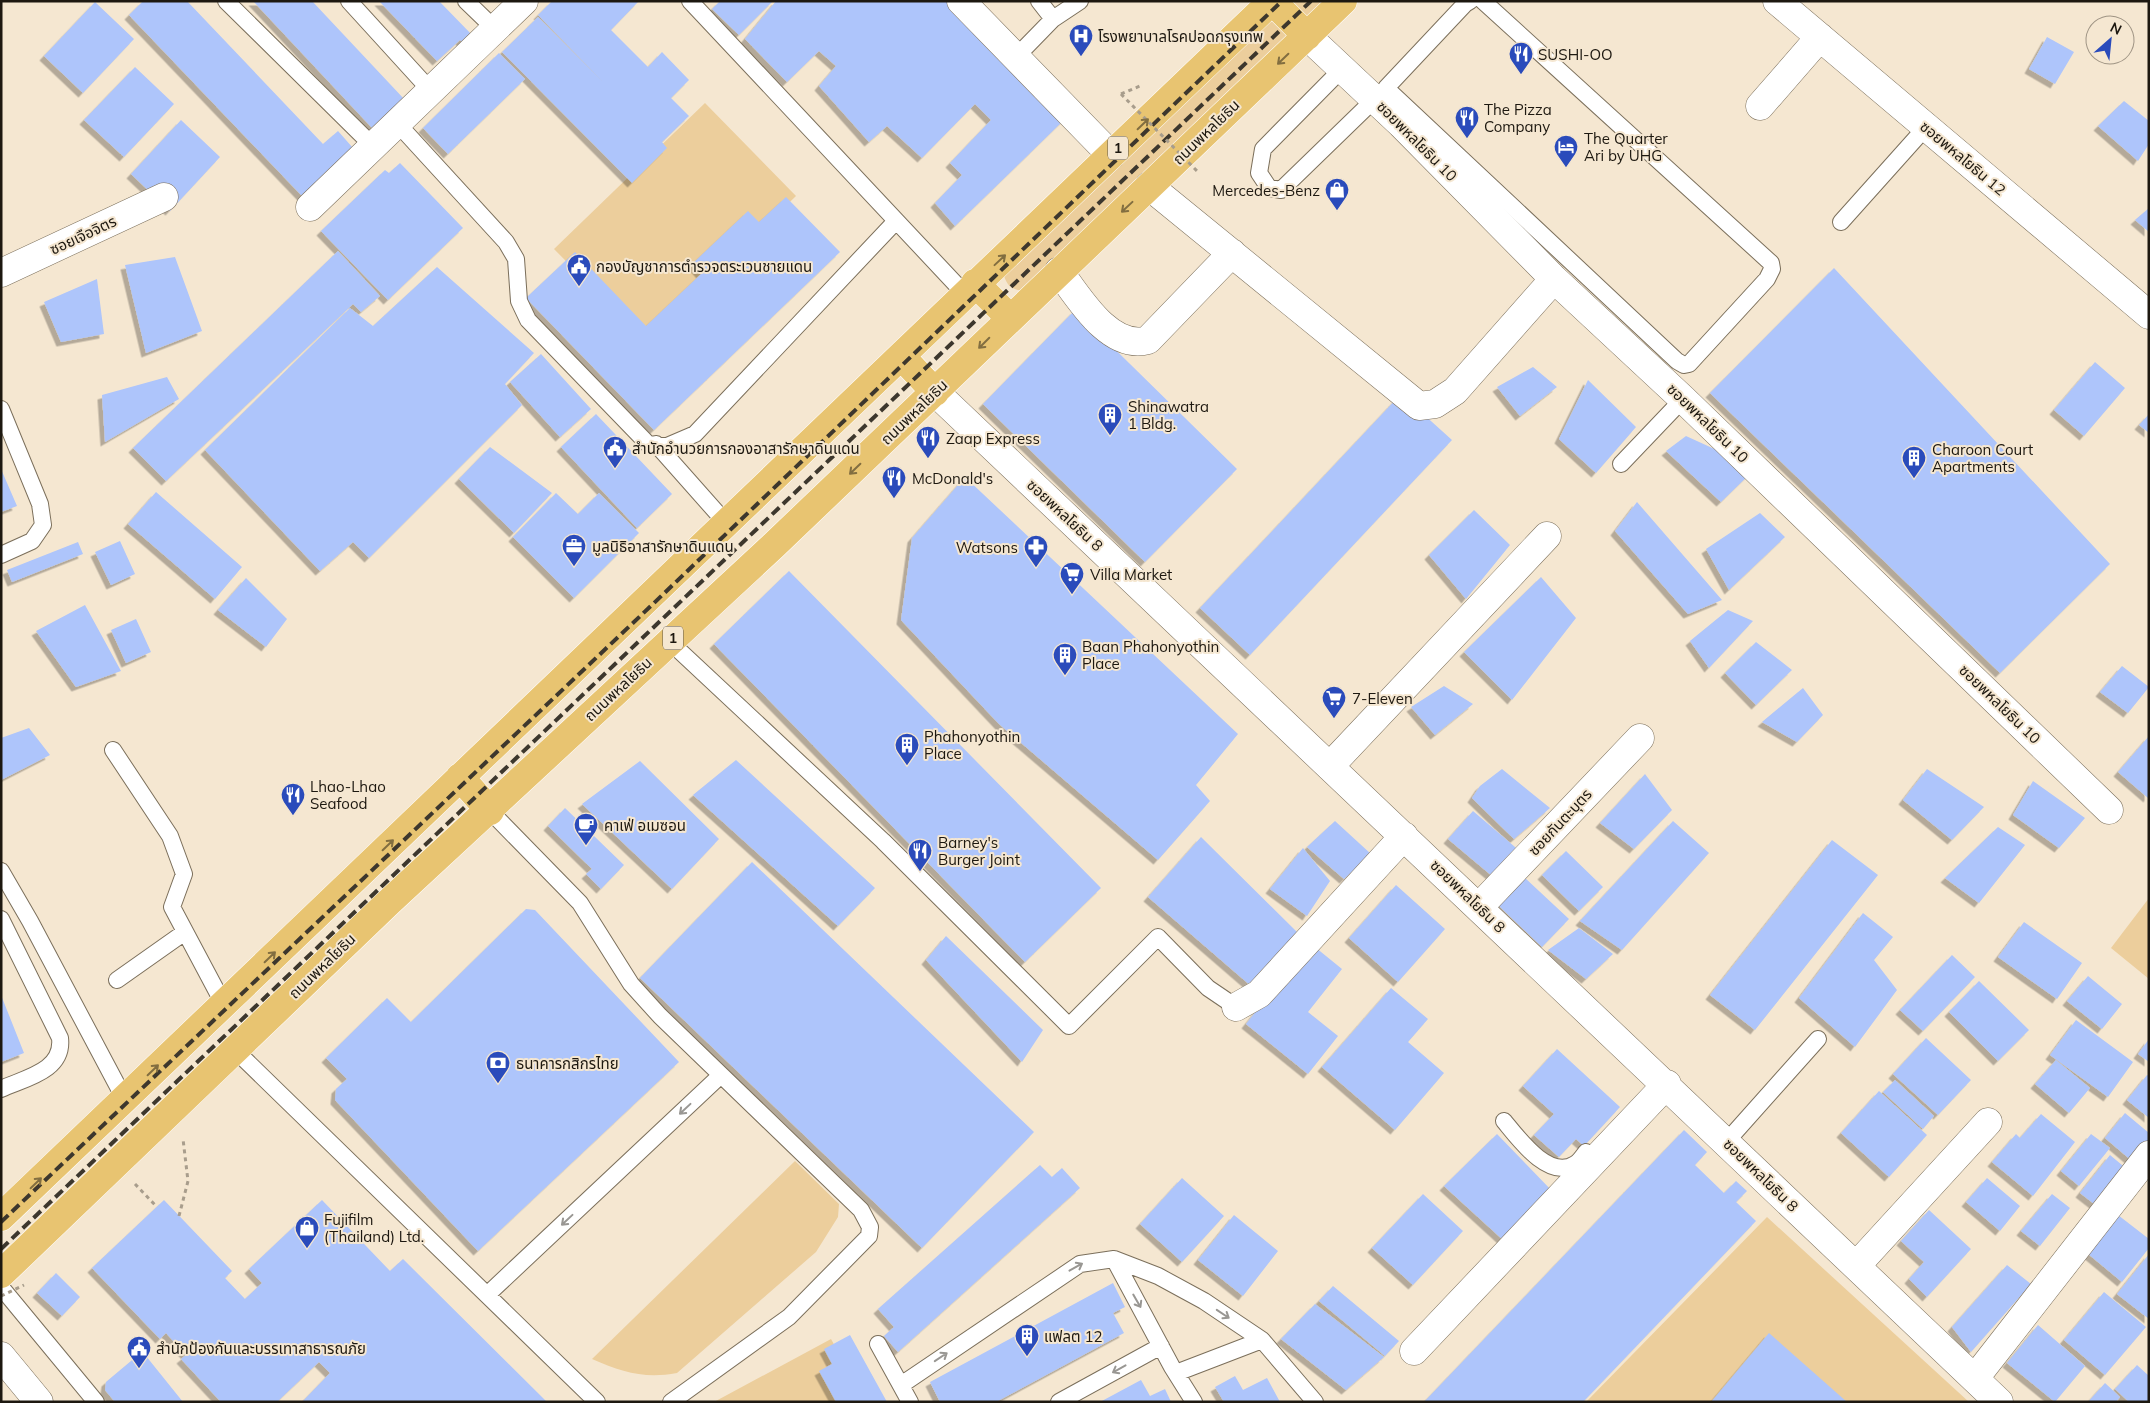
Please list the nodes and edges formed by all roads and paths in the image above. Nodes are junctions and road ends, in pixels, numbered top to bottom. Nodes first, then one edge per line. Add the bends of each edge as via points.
1 (226, 1) edge
2 (349, 1) edge
3 (466, 1) edge
4 (524, 1) edge
5 (690, 1) edge
6 (961, 1) edge
7 (1039, 1) edge
8 (1080, 1) edge
9 (1272, 1) edge
10 (1344, 1) edge
11 (1483, 1) edge
12 (1777, 1) edge
13 (1466, 2) edge
14 (1053, 20) junction
15 (495, 29) junction
16 (1307, 36) junction
17 (1820, 37) junction
18 (1017, 56) junction
19 (1342, 69) junction
20 (1140, 86) dead end
21 (431, 91) junction
22 (1380, 93) junction
23 (1760, 106) dead end
24 (397, 123) junction
25 (1926, 127) junction
26 (373, 146) junction
27 (1111, 155) junction
28 (1198, 172) dead end
29 (1149, 186) junction
30 (164, 196) dead end
31 (310, 206) dead end
32 (896, 221) junction
33 (1841, 222) dead end
34 (1232, 253) junction
35 (1059, 272) junction
36 (1, 273) edge
37 (1554, 278) junction
38 (970, 288) junction
39 (2149, 315) edge
40 (1010, 318) junction
41 (901, 356) junction
42 (935, 392) junction
43 (1683, 399) junction
44 (1, 409) edge
45 (656, 444) junction
46 (1622, 464) dead end
47 (726, 523) junction
48 (1547, 536) dead end
49 (1, 555) edge
50 (669, 641) junction
51 (1640, 738) dead end
52 (113, 750) dead end
53 (1330, 766) junction
54 (460, 777) junction
55 (2109, 810) dead end
56 (490, 811) junction
57 (1404, 836) junction
58 (1, 871) edge
59 (1479, 907) junction
60 (1, 919) edge
61 (185, 932) junction
62 (117, 980) dead end
63 (223, 1002) junction
64 (1236, 1007) joint
65 (1818, 1039) dead end
66 (235, 1050) junction
67 (721, 1075) junction
68 (1662, 1080) junction
69 (1, 1089) edge
70 (124, 1098) junction
71 (1504, 1120) dead end
72 (1988, 1122) dead end
73 (182, 1136) dead end
74 (1727, 1141) junction
75 (2149, 1154) edge
76 (133, 1182) dead end
77 (157, 1207) dead end
78 (179, 1216) dead end
79 (1, 1217) edge
80 (1114, 1258) junction
81 (1856, 1266) junction
82 (13, 1280) edge
83 (1, 1287) edge
84 (488, 1294) junction
85 (1, 1296) edge
86 (1262, 1340) junction
87 (878, 1344) dead end
88 (1161, 1346) junction
89 (1414, 1352) dead end
90 (1, 1356) edge
91 (1176, 1374) junction
92 (1974, 1378) junction
93 (901, 1384) junction
94 (39, 1402) edge
95 (96, 1402) edge
96 (597, 1402) edge
97 (671, 1402) edge
98 (910, 1402) edge
99 (1059, 1402) edge
100 (1194, 1402) edge
101 (1315, 1402) edge
102 (1999, 1402) edge

1 - 26 lane
2 - 21 lane
3 - 15 lane
4 - 15 street
5 - 32 lane
6 - 18 street
7 - 14 lane
8 - 14 lane
9 - 16 main road
27 -> 9 main road, 1
10 - 16 main road, ถนนพหลโยธิน / 1
11 - 22 lane via 1771,263 1767,279 1689,364 1677,361
12 - 17 street, ซอยพหลโยธิน 12
13 - 22 lane
14 - 18 lane
15 - 21 street
16 - 19 street, ซอยพหลโยธิน 10
16 -> 29 main road, ถนนพหลโยธิน / 1
17 - 23 street
17 - 25 street, ซอยพหลโยธิน 12
18 - 27 street
19 - 22 street, ซอยพหลโยธิน 10
19 - 22 lane via 1263,149 1258,173 1269,188 1281,190
20 - 28 path, bridge via 1121,94
21 - 24 street
22 - 37 street, ซอยพหลโยธิน 10
24 - 26 street
24 - 45 lane via 506,242 516,259 519,301 528,320 648,444
25 - 33 lane
25 - 39 street, ซอยพหลโยธิน 12
26 - 31 street
38 -> 27 main road, 1
29 - 34 street
29 -> 35 main road, ถนนพหลโยธิน / 1
30 - 36 street, ซอยเจือจิตร
32 - 38 lane
32 - 45 lane via 695,434 668,446
34 - 35 street via 1148,340 1142,342 1132,342 1110,332
34 - 37 street via 1419,406 1435,404 1455,391
35 - 40 main road, ถนนพหลโยธิน / 1
37 - 43 street, ซอยพหลโยธิน 10
38 - 40 main road
38 - 41 main road, 1
40 -> 42 main road, ถนนพหลโยธิน / 1
41 - 42 main road
41 - 47 main road, 1
42 -> 50 main road, ถนนพหลโยธิน / 1
42 - 53 street, ซอยพหลโยธิน 8
43 - 46 lane
43 - 55 street, ซอยพหลโยธิน 10 via 1913,609
44 - 49 lane via 40,504 43,525 32,541
45 - 47 lane
47 - 54 main road, 1
48 - 53 street
50 - 56 main road, ถนนพหลโยธิน / 1
50 - 64 lane via 883,841 1069,1026 1158,937 1208,988
51 - 59 street, ซอยกันตะบุตร
52 - 61 lane via 170,836 184,874 172,907
53 - 57 street, ซอยพหลโยธิน 8
54 - 56 main road
63 -> 54 main road, 1
56 - 66 main road, ถนนพหลโยธิน / 1 via 389,902
56 - 67 lane via 580,903 631,984
57 - 59 street, ซอยพหลโยธิน 8
57 - 64 street via 1259,994
58 - 70 lane
59 - 68 street, ซอยพหลโยธิน 8
60 - 69 lane via 60,1038 61,1046 50,1067
61 - 62 lane
61 - 63 lane
70 -> 63 main road, 1
65 - 74 lane
66 - 82 main road, ถนนพหลโยธิน / 1
66 - 84 lane
67 -> 84 lane
67 - 97 lane via 861,1210 870,1227 869,1236 789,1317
68 - 71 lane via 1575,1164 1563,1168 1551,1167 1524,1146
68 - 74 street, ซอยพหลโยธิน 8
68 - 89 street
79 -> 70 main road, 1
72 - 81 street
73 - 78 path via 188,1181
74 - 81 street, ซอยพหลโยธิน 8
75 - 92 street
76 - 77 path
80 -> 86 lane via 1158,1276 1204,1301
80 -> 88 lane
93 -> 80 lane via 1080,1264
81 - 92 street, ซอยพหลโยธิน 8
82 - 85 path, bridge
83 - 95 lane
84 - 96 lane
86 - 91 lane
86 - 101 lane
87 - 93 lane
88 - 91 lane
88 -> 99 lane
90 - 94 street
91 - 100 lane
92 - 102 street, ซอยพหลโยธิน 8
93 - 98 lane

